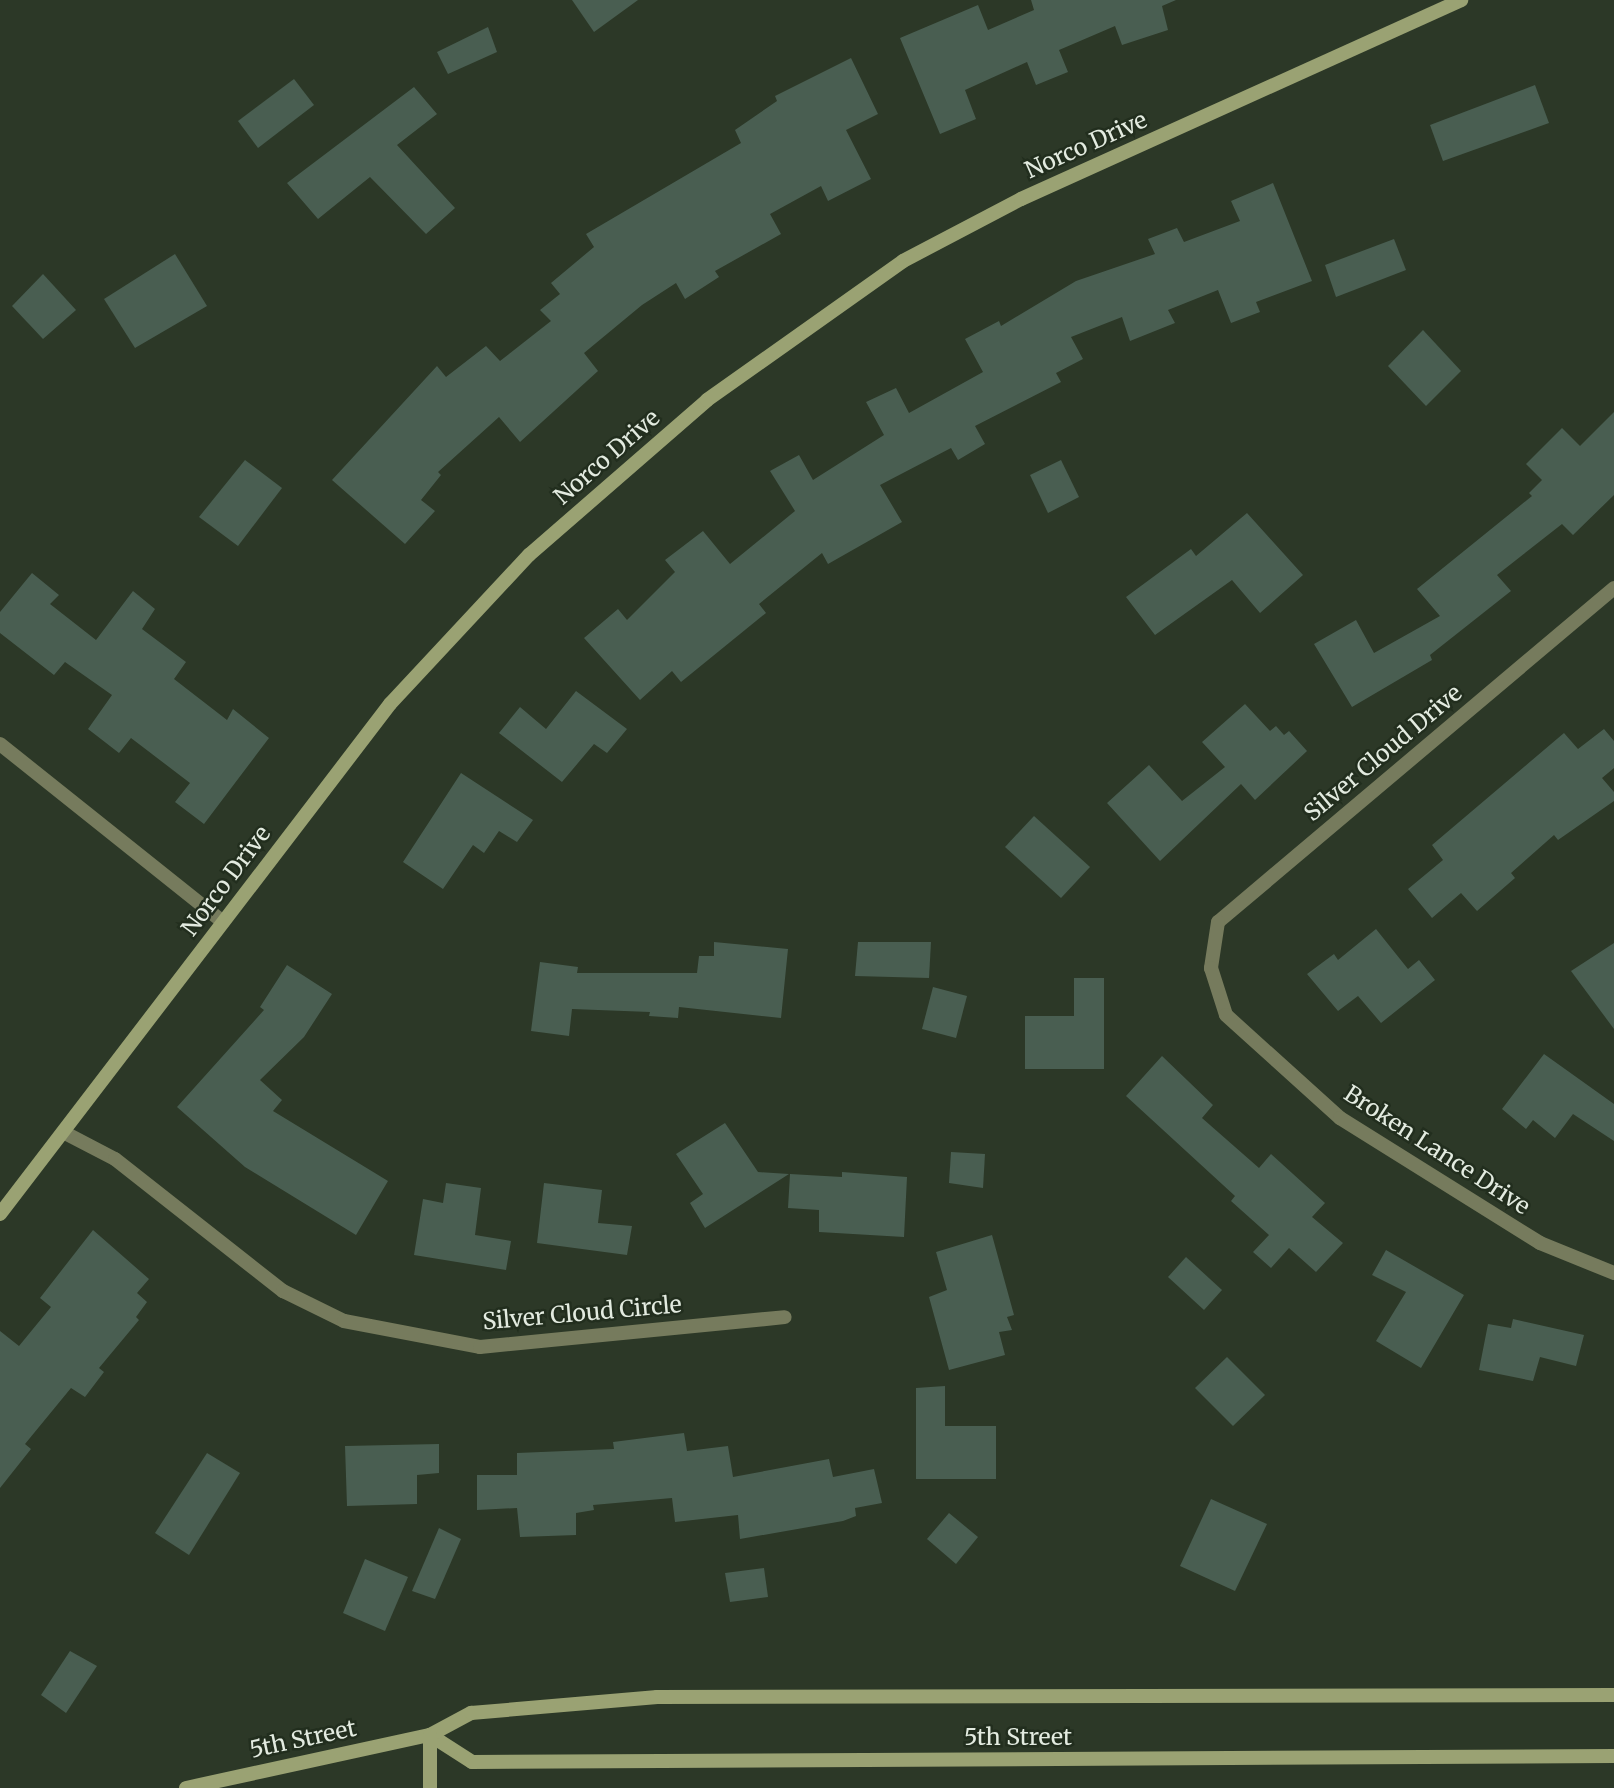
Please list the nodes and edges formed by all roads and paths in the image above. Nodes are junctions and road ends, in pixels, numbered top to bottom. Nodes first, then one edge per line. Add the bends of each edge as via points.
1 (1461, 0) edge
2 (1614, 589) edge
3 (0, 744) edge
4 (223, 922) junction
5 (1211, 968) joint
6 (65, 1133) junction
7 (0, 1214) edge
8 (1614, 1273) edge
9 (785, 1317) dead end
10 (1614, 1695) edge
11 (430, 1735) junction
12 (1614, 1756) edge
13 (186, 1788) edge
14 (430, 1788) edge

1 - 4 street, Norco Drive via 1021,199 903,261 707,400 529,555 390,704
2 - 5 street, Silver Cloud Drive via 1218,922
3 - 4 street
4 - 6 street, Norco Drive
5 - 8 street, Broken Lance Drive via 1226,1015 1340,1118 1540,1242
6 - 7 street, Norco Drive
6 - 9 street, Silver Cloud Circle via 115,1160 283,1291 344,1321 480,1347
10 - 11 street, 5th Street via 657,1697 471,1713
11 - 12 street, 5th Street via 472,1762
11 - 13 street, 5th Street
11 - 14 street

